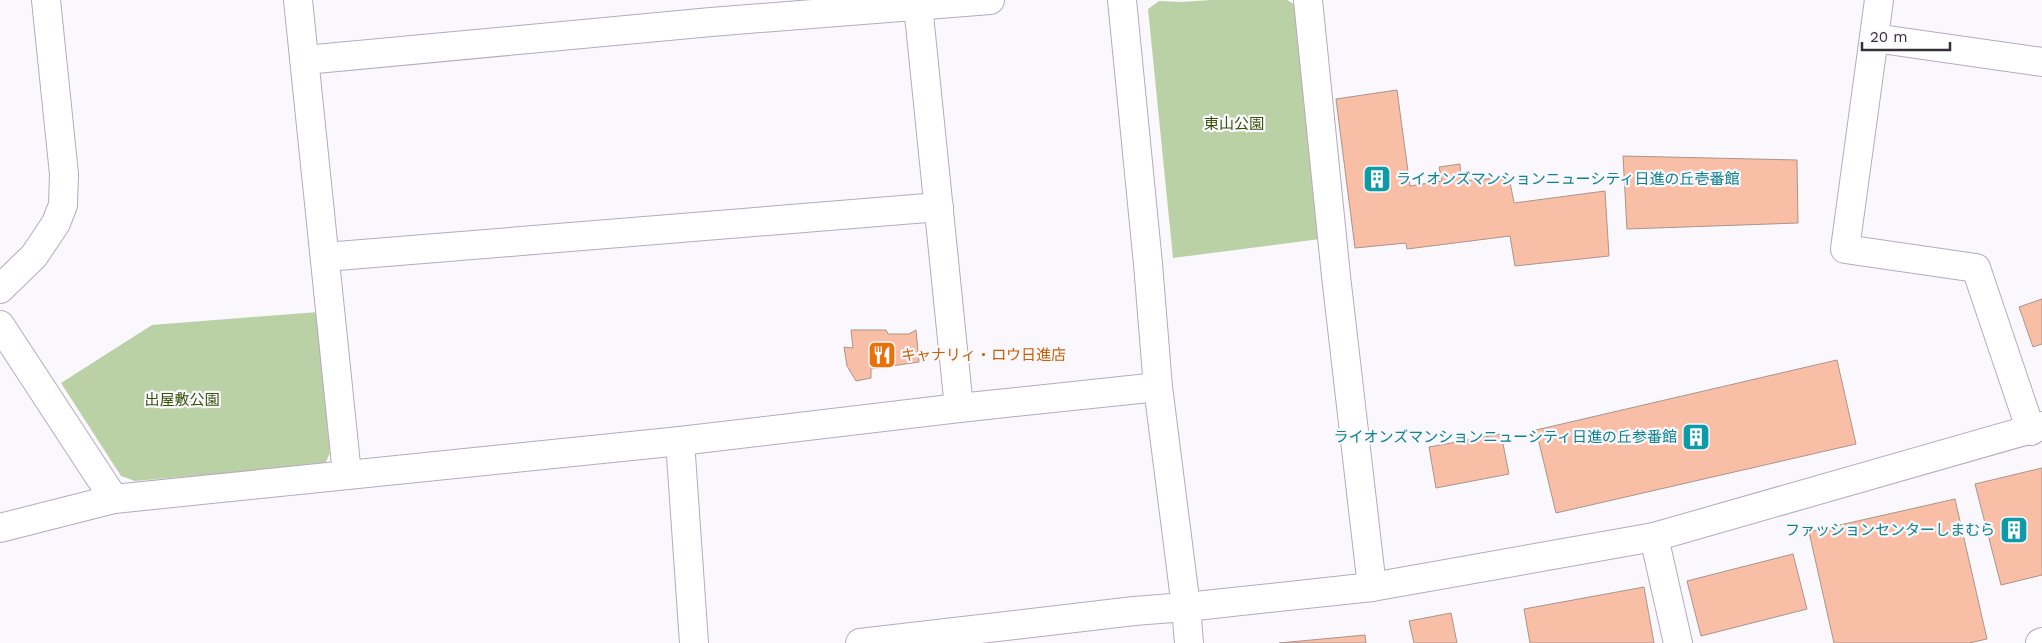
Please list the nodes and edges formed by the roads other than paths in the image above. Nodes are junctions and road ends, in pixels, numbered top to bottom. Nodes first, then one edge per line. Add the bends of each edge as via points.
1 (46, 0) edge
2 (298, 0) edge
3 (990, 0) edge
4 (1122, 0) edge
5 (1308, 0) edge
6 (1879, 0) edge
7 (918, 5) junction
8 (710, 11) edge
9 (1874, 38) junction
10 (305, 60) junction
11 (2042, 62) edge
12 (939, 207) junction
13 (326, 257) junction
14 (0, 289) edge
15 (0, 325) edge
16 (1158, 387) junction
17 (959, 408) junction
18 (2037, 429) edge
19 (680, 441) junction
20 (347, 474) junction
21 (114, 499) junction
22 (0, 528) edge
23 (1654, 537) junction
24 (1372, 587) junction
25 (1186, 607) junction
26 (694, 643) edge
27 (860, 643) edge
28 (1189, 643) edge
29 (1678, 643) edge

1 - 14 street via 64,174 63,205 56,223 34,256
2 - 10 street
3 - 7 street
4 - 16 street
5 - 24 street
6 - 9 street
7 - 8 street
7 - 12 street
8 - 10 street
9 - 11 street
9 - 18 street via 1845,249 1976,268
10 - 13 street
12 - 13 street
12 - 17 street
13 - 20 street
15 - 21 street
16 - 17 street
16 - 25 street
17 - 19 street
18 - 23 street
19 - 20 street
19 - 26 street
20 - 21 street
21 - 22 street
23 - 24 street
23 - 29 street
24 - 25 street
25 - 27 street
25 - 28 street

